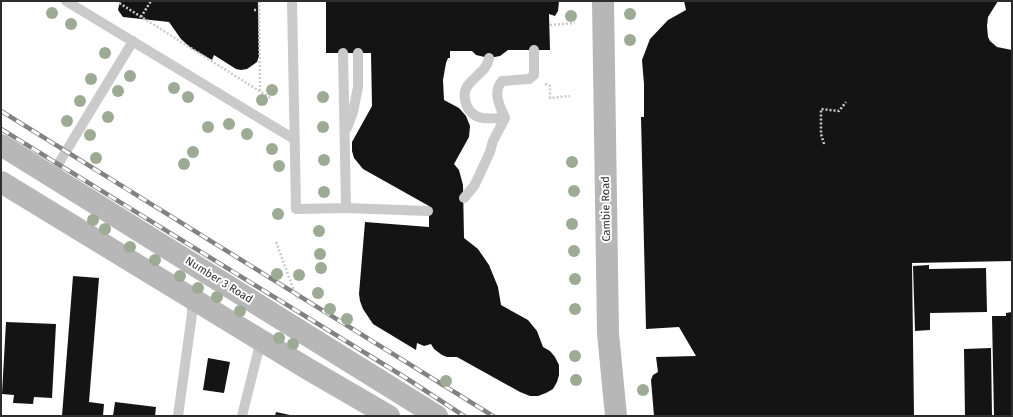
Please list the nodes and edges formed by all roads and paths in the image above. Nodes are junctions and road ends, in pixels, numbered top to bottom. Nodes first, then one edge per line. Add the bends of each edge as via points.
1 (66, 1) edge
2 (116, 1) edge
3 (152, 1) edge
4 (259, 1) edge
5 (292, 1) edge
6 (603, 1) edge
7 (254, 10) dead end
8 (259, 10) junction
9 (141, 17) junction
10 (575, 23) dead end
11 (550, 25) dead end
12 (133, 41) junction
13 (534, 50) dead end
14 (343, 52) dead end
15 (358, 53) dead end
16 (489, 58) dead end
17 (529, 79) junction
18 (260, 91) junction
19 (570, 96) dead end
20 (272, 99) dead end
21 (846, 102) dead end
22 (505, 118) junction
23 (345, 135) junction
24 (294, 139) junction
25 (824, 144) dead end
26 (1, 145) edge
27 (51, 176) junction
28 (1, 182) edge
29 (464, 198) dead end
30 (35, 203) junction
31 (346, 208) junction
32 (428, 211) dead end
33 (276, 242) dead end
34 (192, 298) junction
35 (297, 299) dead end
36 (261, 340) junction
37 (178, 416) edge
38 (242, 416) edge
39 (389, 416) edge
40 (437, 416) edge
41 (616, 416) edge

1 - 12 lane
2 - 9 path
3 - 9 path
4 - 8 path
5 - 24 lane
6 - 41 main road, Cambie Road via 608,333
7 - 8 path
8 - 18 path
9 - 18 path
10 - 11 path
12 - 24 lane
12 - 27 lane
13 - 17 lane via 534,74
14 - 23 lane
15 - 23 lane via 358,88
16 - 22 lane via 486,68 469,82 466,88 466,101 472,113 479,118
17 - 19 path via 550,86 550,98
17 - 22 lane via 502,81 497,87 499,104
18 - 20 path
21 - 25 path via 839,111 820,110
22 - 29 lane via 474,186
23 - 31 lane
24 - 31 lane via 296,209
26 - 27 main road, Number 3 Road
27 - 30 main road
27 - 40 main road, Number 3 Road
28 - 30 main road
30 - 34 main road
31 - 32 lane
33 - 35 path
34 - 36 main road
34 - 37 lane
36 - 38 lane
36 - 39 main road via 365,406

